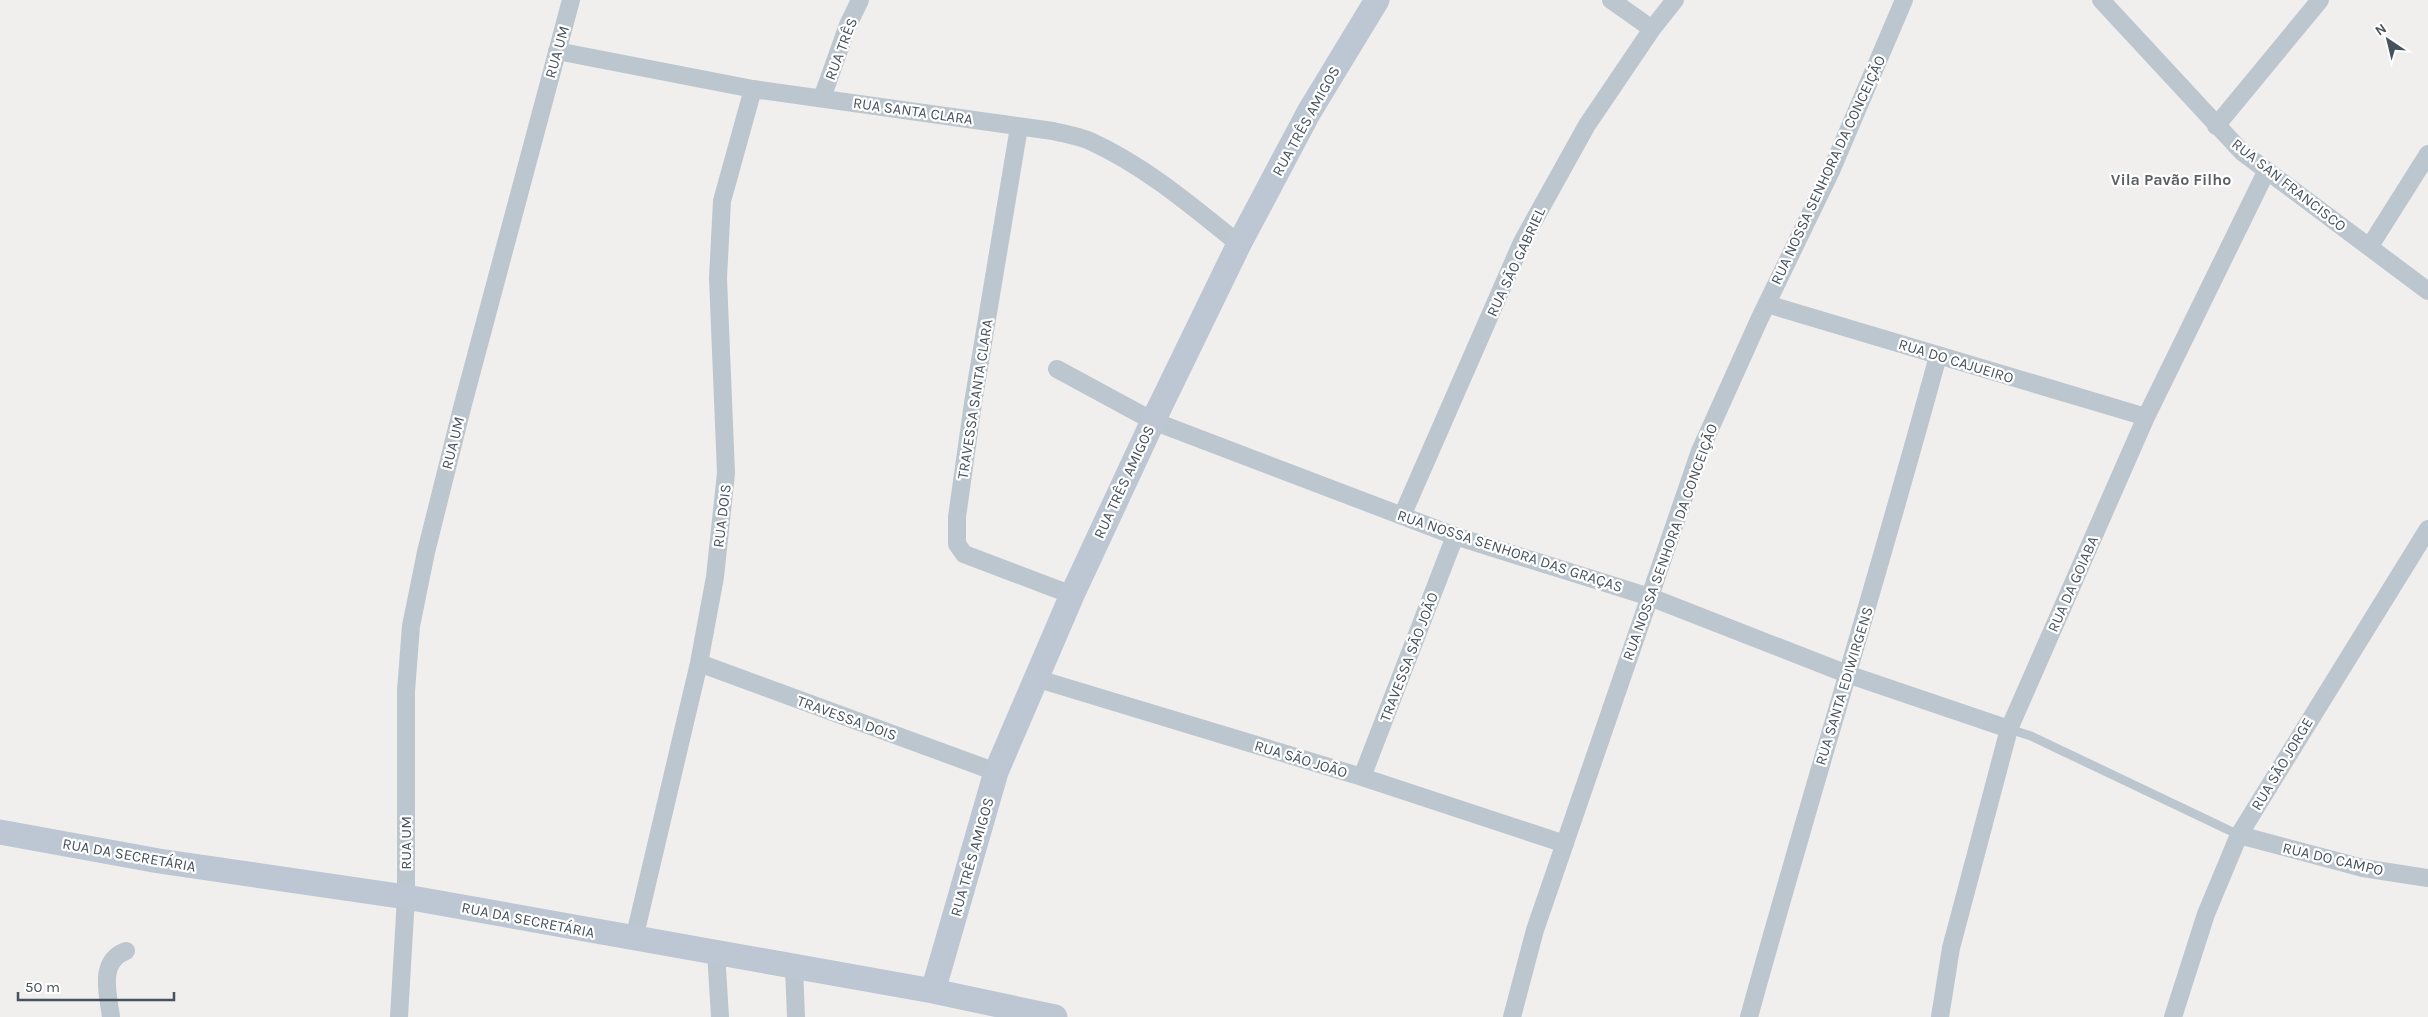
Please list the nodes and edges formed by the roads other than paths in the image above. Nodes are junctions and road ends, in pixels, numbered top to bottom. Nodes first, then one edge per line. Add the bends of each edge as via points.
1 (572, 0) edge
2 (860, 0) edge
3 (1377, 0) edge
4 (1611, 0) edge
5 (1675, 0) edge
6 (1904, 0) edge
7 (2101, 0) edge
8 (2320, 0) edge
9 (1652, 29) junction
10 (557, 50) junction
11 (753, 89) junction
12 (822, 98) junction
13 (2216, 126) junction
14 (1019, 127) junction
15 (2428, 154) edge
16 (2266, 172) junction
17 (1240, 244) junction
18 (2370, 246) junction
19 (2428, 291) edge
20 (1767, 304) junction
21 (1938, 356) junction
22 (1057, 369) dead end
23 (2146, 418) junction
24 (1153, 421) junction
25 (1402, 516) junction
26 (2428, 528) edge
27 (1455, 536) junction
28 (1072, 595) junction
29 (1650, 597) junction
30 (699, 663) junction
31 (1847, 674) junction
32 (1035, 678) junction
33 (2009, 729) junction
34 (996, 772) junction
35 (1362, 778) junction
36 (0, 832) edge
37 (2239, 834) junction
38 (1565, 844) junction
39 (2428, 878) edge
40 (406, 897) junction
41 (634, 939) junction
42 (126, 951) dead end
43 (716, 952) junction
44 (794, 967) junction
45 (933, 991) junction
46 (111, 1017) edge
47 (399, 1017) edge
48 (720, 1017) edge
49 (796, 1017) edge
50 (1055, 1017) edge
51 (1512, 1017) edge
52 (1749, 1017) edge
53 (1940, 1017) edge
54 (2173, 1017) edge

1 - 10 street, RUA UM
2 - 12 street, RUA TRÊS
3 - 17 street, RUA TRÊS AMIGOS via 1309,112
4 - 9 street
5 - 9 street, RUA SÃO GABRIEL
6 - 20 street, RUA NOSSA SENHORA DA CONCEIÇÃO via 1831,171
7 - 13 street, RUA SAN FRANCISCO
8 - 13 street
9 - 25 street, RUA SÃO GABRIEL via 1587,125 1522,242
10 - 11 street, RUA SANTA CLARA
10 - 40 street, RUA UM via 459,418 410,626 406,691
11 - 12 street, RUA SANTA CLARA
11 - 30 street, RUA DOIS via 722,201 718,278 726,473 715,577
12 - 14 street, RUA SANTA CLARA
13 - 16 street, RUA SAN FRANCISCO
14 - 17 street, RUA SANTA CLARA via 1053,131 1089,141 1125,160 1173,191
14 - 28 street, TRAVESSA SANTA CLARA via 972,403 957,517 957,544 964,554
15 - 18 street
16 - 18 street, RUA SAN FRANCISCO
16 - 23 street, RUA DA GOIABA
17 - 24 street, RUA TRÊS AMIGOS
18 - 19 street, RUA SAN FRANCISCO
20 - 21 street, RUA DO CAJUEIRO
20 - 29 street, RUA NOSSA SENHORA DA CONCEIÇÃO via 1700,451
21 - 23 street, RUA DO CAJUEIRO
21 - 31 street, RUA SANTA EDIWIRGENS
22 - 24 street, RUA NOSSA SENHORA DAS GRAÇAS
23 - 33 street, RUA DA GOIABA
24 - 25 street, RUA NOSSA SENHORA DAS GRAÇAS
24 - 28 street, RUA TRÊS AMIGOS
25 - 27 street, RUA NOSSA SENHORA DAS GRAÇAS
26 - 37 street, RUA SÃO JORGE
27 - 29 street, RUA NOSSA SENHORA DAS GRAÇAS
27 - 35 street, TRAVESSA SÃO JOÃO
28 - 32 street, RUA TRÊS AMIGOS
29 - 31 street, RUA NOSSA SENHORA DAS GRAÇAS
29 - 38 street, RUA NOSSA SENHORA DA CONCEIÇÃO
30 - 34 street, TRAVESSA DOIS
30 - 41 street, RUA DOIS
31 - 33 street, RUA NOSSA SENHORA DAS GRAÇAS
31 - 52 street, RUA SANTA EDIWIRGENS
32 - 34 street, RUA TRÊS AMIGOS
32 - 35 street, RUA SÃO JOÃO
33 - 37 lane via 2031,736
33 - 53 street, RUA DA GOIABA via 1952,948
34 - 45 street, RUA TRÊS AMIGOS
35 - 38 street, RUA SÃO JOÃO
36 - 40 street, RUA DA SECRETÁRIA via 159,861
37 - 39 street, RUA DO CAMPO via 2363,868
37 - 54 street, RUA SÃO JORGE via 2206,914
38 - 51 street, RUA NOSSA SENHORA DA CONCEIÇÃO via 1535,930
40 - 41 street, RUA DA SECRETÁRIA
40 - 47 street, RUA UM
41 - 43 street, RUA DA SECRETÁRIA
42 - 46 street via 113,958 108,967 106,980
43 - 44 street, RUA DA SECRETÁRIA
43 - 48 street
44 - 45 street, RUA DA SECRETÁRIA
44 - 49 street
45 - 50 street, RUA DA SECRETÁRIA

